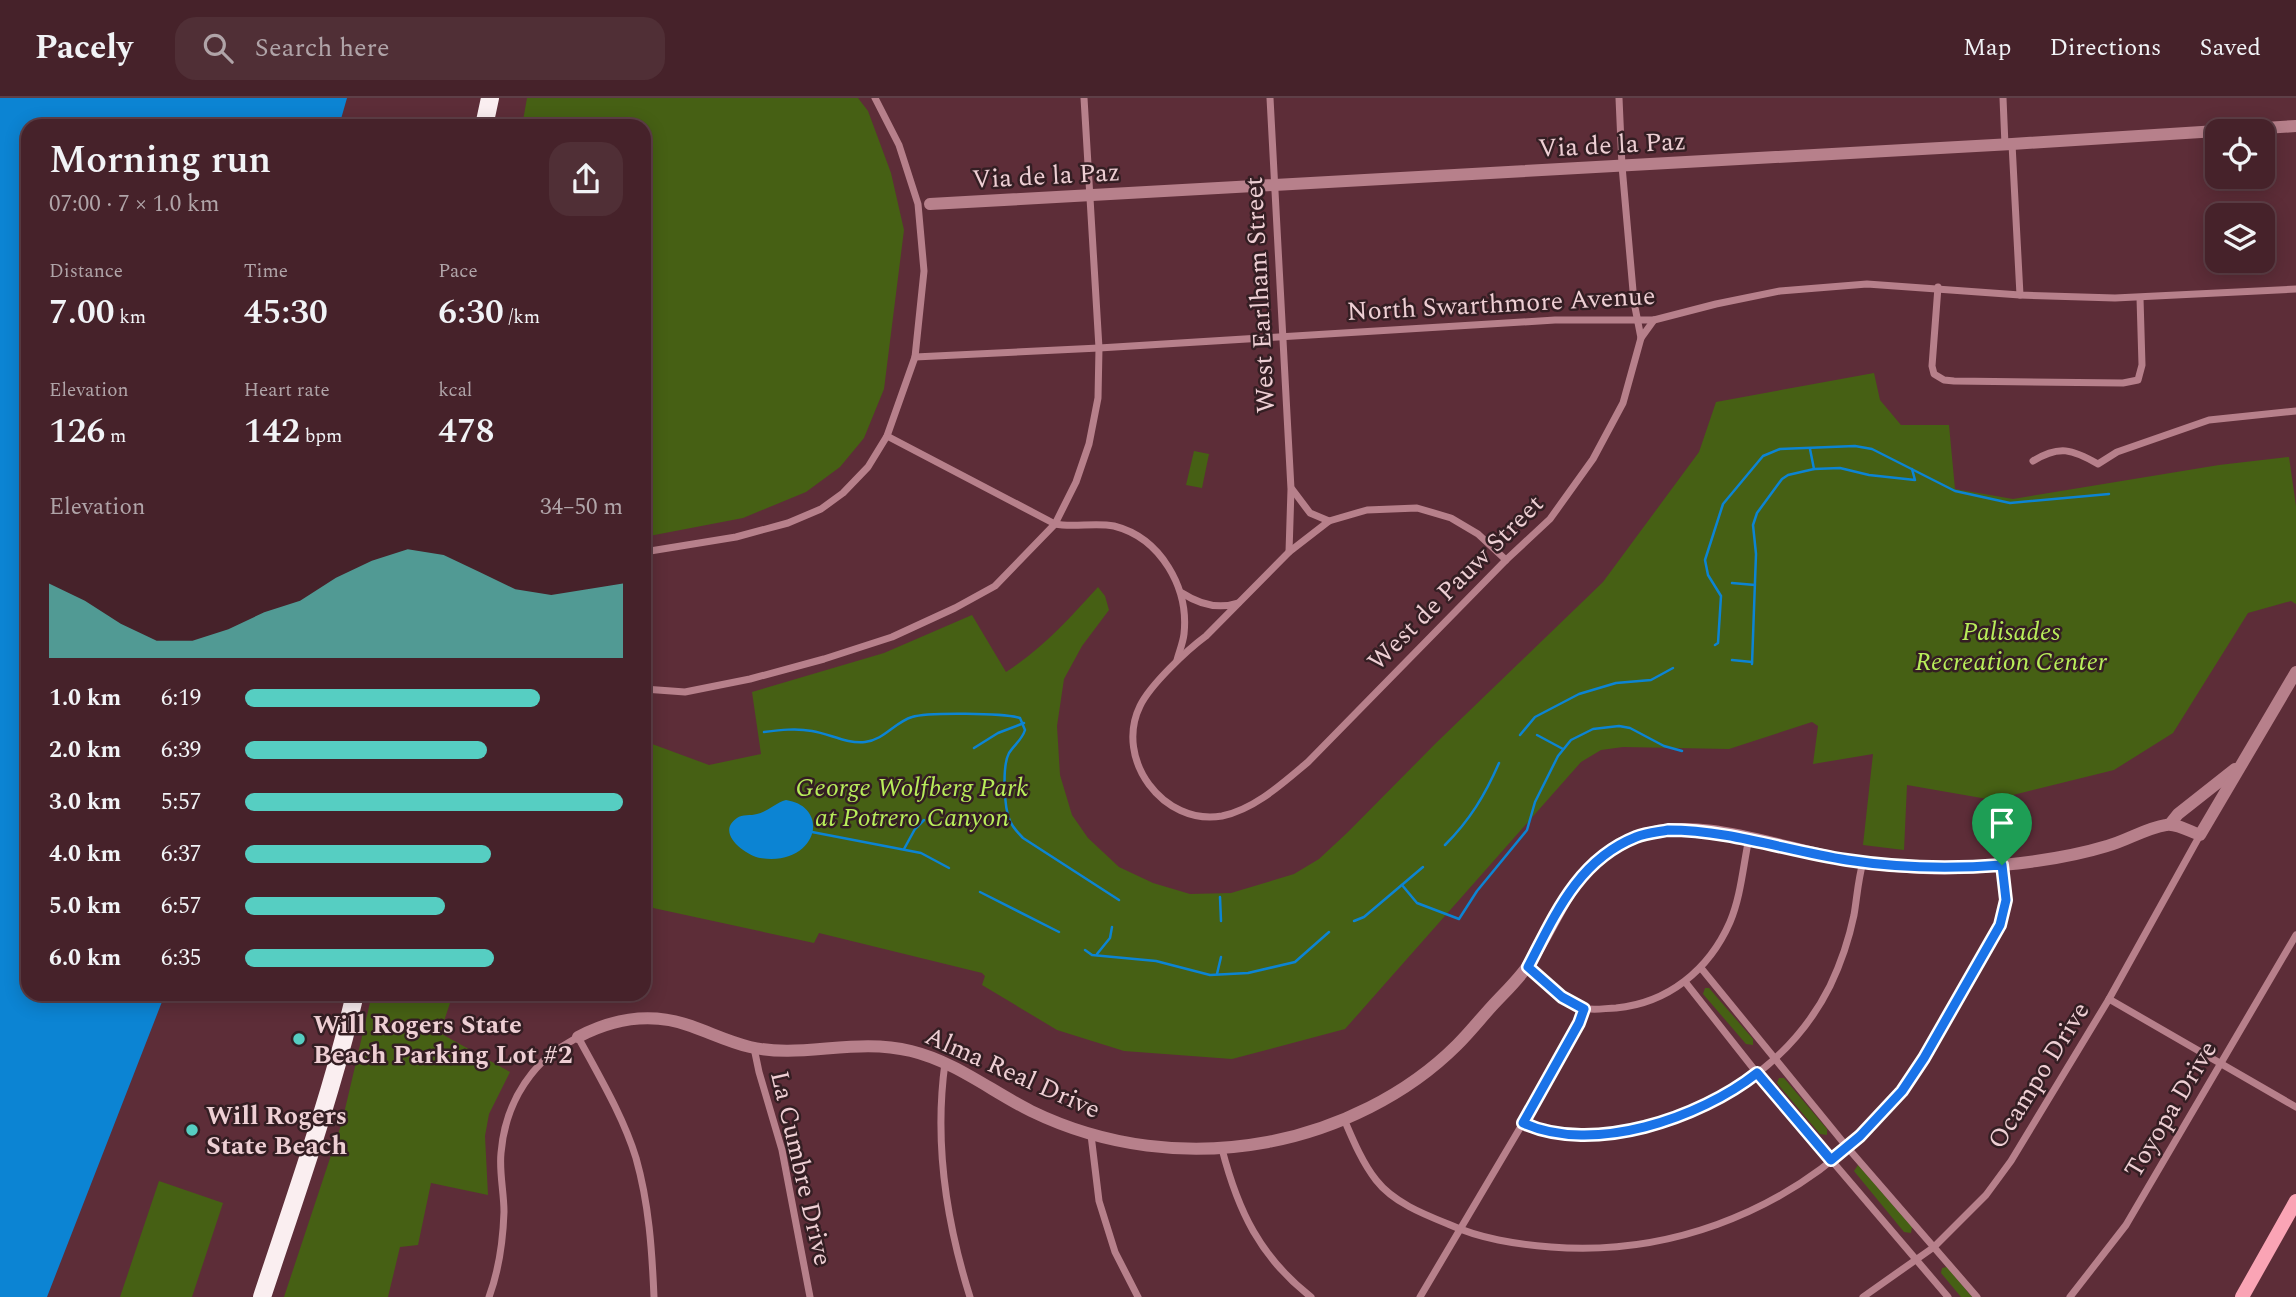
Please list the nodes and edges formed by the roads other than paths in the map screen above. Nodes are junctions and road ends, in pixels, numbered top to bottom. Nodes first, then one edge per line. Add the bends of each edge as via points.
1 (490, 98) edge
2 (876, 98) edge
3 (1084, 98) edge
4 (1269, 98) edge
5 (1619, 98) edge
6 (2003, 98) edge
7 (486, 119) edge
8 (2296, 126) edge
9 (2009, 144) junction
10 (1622, 166) junction
11 (1274, 184) junction
12 (1089, 197) junction
13 (930, 204) dead end
14 (1938, 287) junction
15 (2296, 289) edge
16 (2020, 295) junction
17 (2140, 298) junction
18 (1636, 319) junction
19 (1654, 320) junction
20 (1282, 336) junction
21 (1642, 338) junction
22 (1099, 348) junction
23 (915, 357) junction
24 (2296, 411) edge
25 (887, 436) junction
26 (2033, 461) dead end
27 (1292, 489) junction
28 (1329, 520) junction
29 (1055, 524) junction
30 (651, 551) edge
31 (1289, 551) junction
32 (1506, 561) junction
33 (1184, 595) junction
34 (1238, 603) junction
35 (1177, 662) junction
36 (2296, 672) edge
37 (651, 690) edge
38 (2241, 765) junction
39 (2170, 824) junction
40 (2200, 835) junction
41 (1749, 838) junction
42 (1863, 862) junction
43 (2002, 865) junction
44 (2296, 935) edge
45 (1528, 967) junction
46 (1701, 968) junction
47 (1686, 983) junction
48 (2109, 999) junction
49 (353, 1001) edge
50 (1584, 1009) junction
51 (578, 1037) junction
52 (754, 1048) junction
53 (1774, 1059) junction
54 (945, 1063) junction
55 (2221, 1065) junction
56 (1757, 1073) junction
57 (2296, 1107) edge
58 (1344, 1119) junction
59 (1523, 1123) junction
60 (1091, 1135) junction
61 (1847, 1147) junction
62 (1222, 1149) junction
63 (1831, 1160) junction
64 (2296, 1201) edge
65 (1459, 1229) junction
66 (1934, 1247) junction
67 (1916, 1260) junction
68 (262, 1297) edge
69 (489, 1297) edge
70 (653, 1297) edge
71 (810, 1297) edge
72 (970, 1297) edge
73 (1138, 1297) edge
74 (1311, 1297) edge
75 (1420, 1297) edge
76 (1863, 1297) edge
77 (1948, 1297) edge
78 (1977, 1297) edge
79 (2070, 1297) edge
80 (2242, 1297) edge

1 - 7 highway
2 - 23 street via 899,145 918,204 924,271
3 - 12 street
4 - 11 street, West Earlham Street
5 - 10 street
6 - 9 street
8 - 9 street, Via de la Paz
9 - 10 street, Via de la Paz
9 - 16 street
10 - 11 street, Via de la Paz
10 - 18 street
11 - 12 street, Via de la Paz
11 - 20 street, West Earlham Street
12 - 13 street, Via de la Paz
12 - 22 street
14 - 16 street, North Swarthmore Avenue
14 - 17 street via 1932,366 1934,374 1954,381 2138,380 2142,365
14 - 19 street, North Swarthmore Avenue via 1867,284 1780,291
15 - 17 street, North Swarthmore Avenue
16 - 17 street, North Swarthmore Avenue
18 - 19 street, North Swarthmore Avenue
18 - 20 street, North Swarthmore Avenue
18 - 21 street
19 - 21 street, West de Pauw Street
20 - 22 street, North Swarthmore Avenue
20 - 27 street, West Earlham Street
21 - 32 street, West de Pauw Street via 1623,403 1608,434 1550,519
22 - 23 street, North Swarthmore Avenue
22 - 29 street via 1098,398 1089,444
23 - 25 street
24 - 26 street via 2209,420 2117,452 2098,464 2062,450
25 - 29 street
25 - 30 street via 868,467 821,509 736,537
27 - 28 street via 1310,513
27 - 31 street, West Earlham Street
28 - 31 street
28 - 32 street via 1367,510 1417,508 1451,518 1478,534
29 - 33 street via 1115,527 1136,536 1166,562
29 - 37 street via 995,586 892,637 750,679 685,692
31 - 34 street
32 - 35 street, West de Pauw Street via 1307,762 1279,787 1221,816 1202,815 1166,802 1150,788 1134,754 1132,736 1141,704
33 - 34 street via 1212,606
33 - 35 street via 1184,634
34 - 35 street
36 - 38 street
38 - 39 street
38 - 40 street
39 - 40 street
39 - 43 street, Alma Real Drive via 2106,847
40 - 48 street, Ocampo Drive
41 - 42 street, Alma Real Drive
41 - 45 street, Alma Real Drive via 1668,830 1637,836 1609,851 1570,889
41 - 46 street via 1730,922
42 - 43 street, Alma Real Drive via 1897,867
42 - 53 street via 1850,935 1830,986 1812,1017
43 - 61 street via 2006,900 2000,925 1902,1091
44 - 55 street, Toyopa Drive
45 - 50 street via 1562,997
45 - 58 street, Alma Real Drive via 1455,1047 1423,1074
46 - 47 street
46 - 53 street
47 - 50 street via 1650,1001
47 - 56 street
48 - 55 street
48 - 66 street, Ocampo Drive via 2011,1161 1986,1195
49 - 68 highway via 329,1093
50 - 59 street
51 - 52 street, Alma Real Drive via 609,1023 647,1017
51 - 69 street via 545,1059 513,1102 501,1154 502,1243
51 - 70 street via 621,1119 635,1157 650,1234
52 - 54 street, Alma Real Drive via 882,1045
52 - 71 street, La Cumbre Drive via 782,1150
53 - 56 street
53 - 61 street
54 - 60 street, Alma Real Drive via 1032,1111
54 - 72 street via 942,1171
55 - 57 street
55 - 79 street, Toyopa Drive via 2126,1225
56 - 59 street via 1713,1102 1659,1123 1583,1134 1549,1132
56 - 63 street
58 - 62 street, Alma Real Drive via 1306,1133
58 - 65 street via 1377,1181 1419,1212
59 - 65 street
60 - 62 street, Alma Real Drive via 1138,1145
60 - 73 street via 1098,1201 1115,1252
61 - 63 street
61 - 66 street
62 - 74 street via 1239,1205 1254,1235 1274,1262
63 - 65 street via 1763,1206 1706,1230 1656,1242 1571,1249 1490,1240
63 - 67 street
64 - 80 main road
65 - 75 street
66 - 67 street, Ocampo Drive
66 - 78 street
67 - 76 street, Ocampo Drive
67 - 77 street

